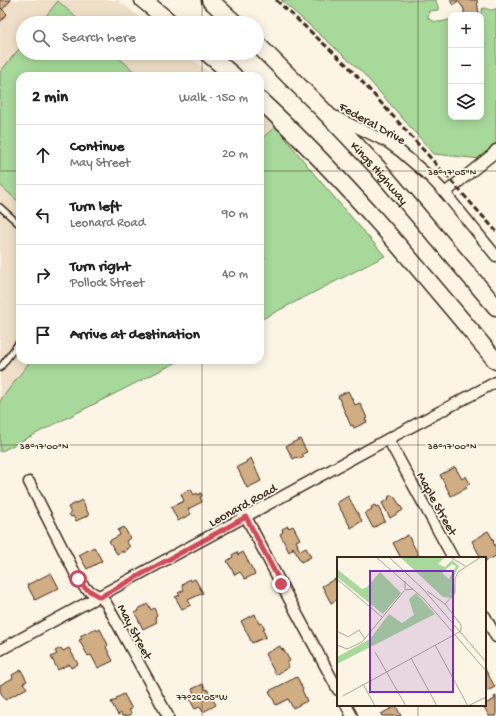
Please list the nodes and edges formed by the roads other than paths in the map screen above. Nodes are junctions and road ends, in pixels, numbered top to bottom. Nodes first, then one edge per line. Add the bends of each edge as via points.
1 (143, 0) edge
2 (210, 0) edge
3 (162, 16) edge
4 (227, 16) edge
5 (264, 51) edge
6 (209, 60) edge
7 (215, 60) edge
8 (213, 72) edge
9 (229, 72) edge
10 (264, 106) edge
11 (322, 109) junction
12 (496, 150) edge
13 (445, 193) junction
14 (0, 207) edge
15 (16, 221) edge
16 (496, 256) edge
17 (496, 307) edge
18 (16, 346) edge
19 (496, 361) edge
20 (0, 368) edge
21 (496, 382) edge
22 (388, 439) junction
23 (29, 482) dead end
24 (246, 517) junction
25 (452, 557) edge
26 (100, 597) junction
27 (486, 618) edge
28 (496, 637) edge
29 (0, 650) edge
30 (337, 688) edge
31 (347, 706) edge
32 (168, 716) edge
33 (352, 716) edge

1 - 3 highway
2 - 4 highway
5 - 11 highway, Kings Highway
6 - 8 highway
7 - 9 highway
10 - 19 highway via 325,164
11 - 13 street, Federal Drive via 387,142 431,178
11 - 17 highway, Kings Highway via 376,166
12 - 13 street
13 - 16 street, Federal Drive
14 - 15 lane
18 - 20 lane
21 - 22 street, Leonard Road
22 - 24 street, Leonard Road
22 - 25 street, Maple Street
23 - 26 street, May Street via 78,579 85,588
24 - 26 street, Leonard Road
24 - 30 street
26 - 29 street, Leonard Road
26 - 32 street, May Street via 106,603
27 - 28 street
31 - 33 street

